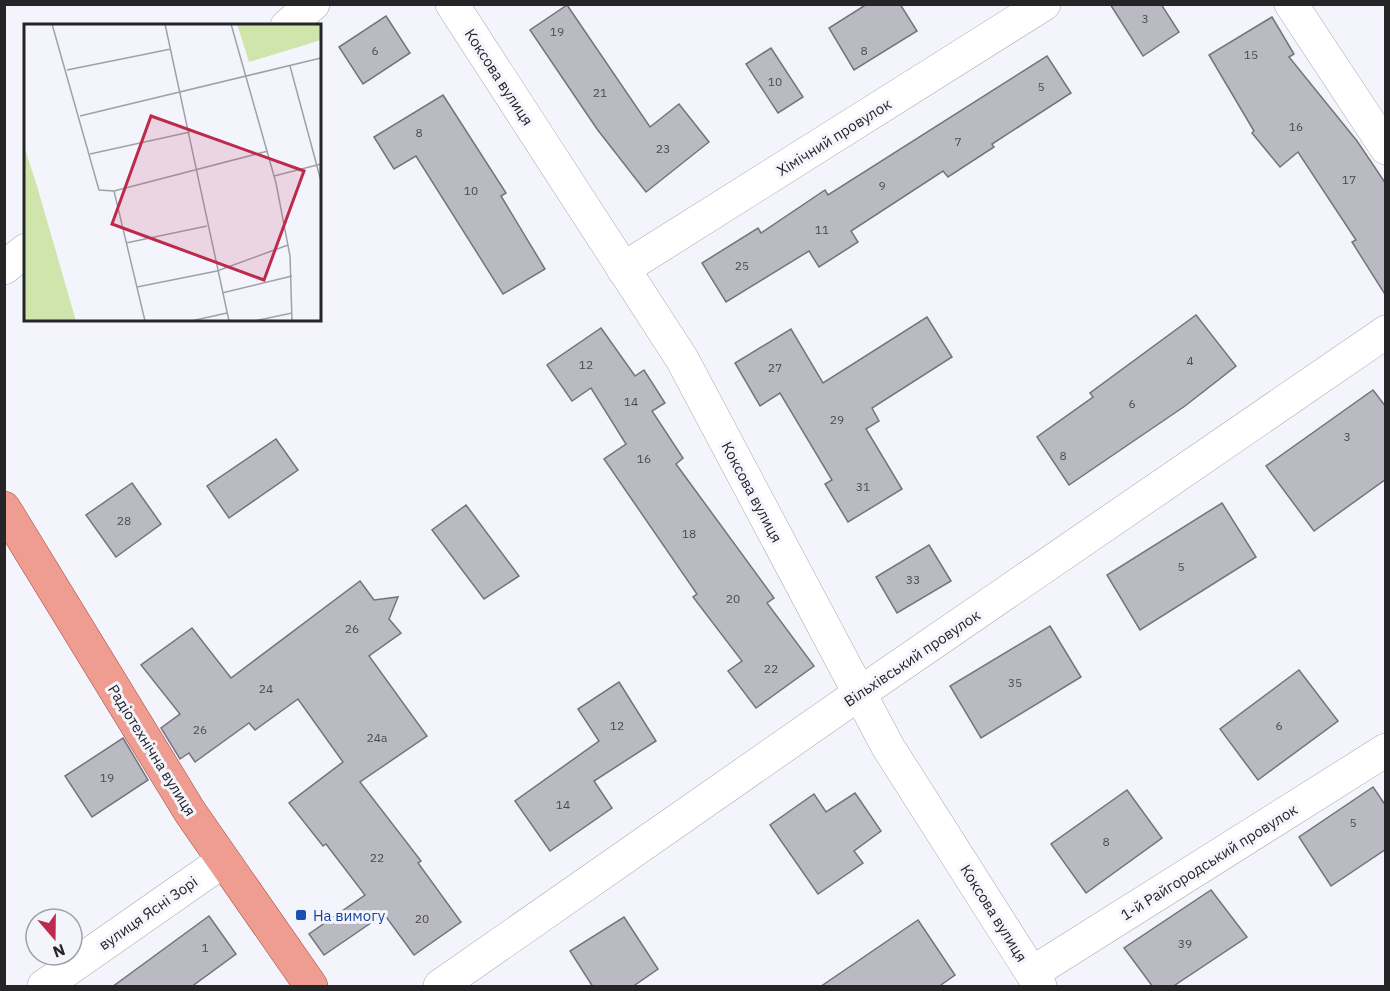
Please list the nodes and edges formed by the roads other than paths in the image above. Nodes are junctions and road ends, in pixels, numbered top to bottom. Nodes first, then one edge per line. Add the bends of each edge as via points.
1 (313, 4) edge
2 (452, 4) edge
3 (1044, 4) edge
4 (1291, 4) edge
5 (289, 24) edge
6 (1386, 148) edge
7 (24, 252) edge
8 (4, 268) edge
9 (623, 269) junction
10 (1386, 332) edge
11 (4, 508) edge
12 (860, 693) junction
13 (1386, 750) edge
14 (223, 861) junction
15 (1036, 980) edge
16 (44, 987) edge
17 (310, 987) edge
18 (440, 987) edge

1 - 5 street
2 - 9 street, Коксова вулиця
3 - 9 street, Хімічний провулок
4 - 6 street
7 - 8 street
9 - 12 street, Коксова вулиця via 682,359
10 - 12 street, Вільхівський провулок
11 - 14 main road, Радіотехнічна вулиця
12 - 15 street, Коксова вулиця via 888,747
12 - 18 street, Вільхівський провулок
13 - 15 street, 1-й Райгородський провулок
14 - 16 street, вулиця Ясні Зорі
14 - 17 main road, Радіотехнічна вулиця

